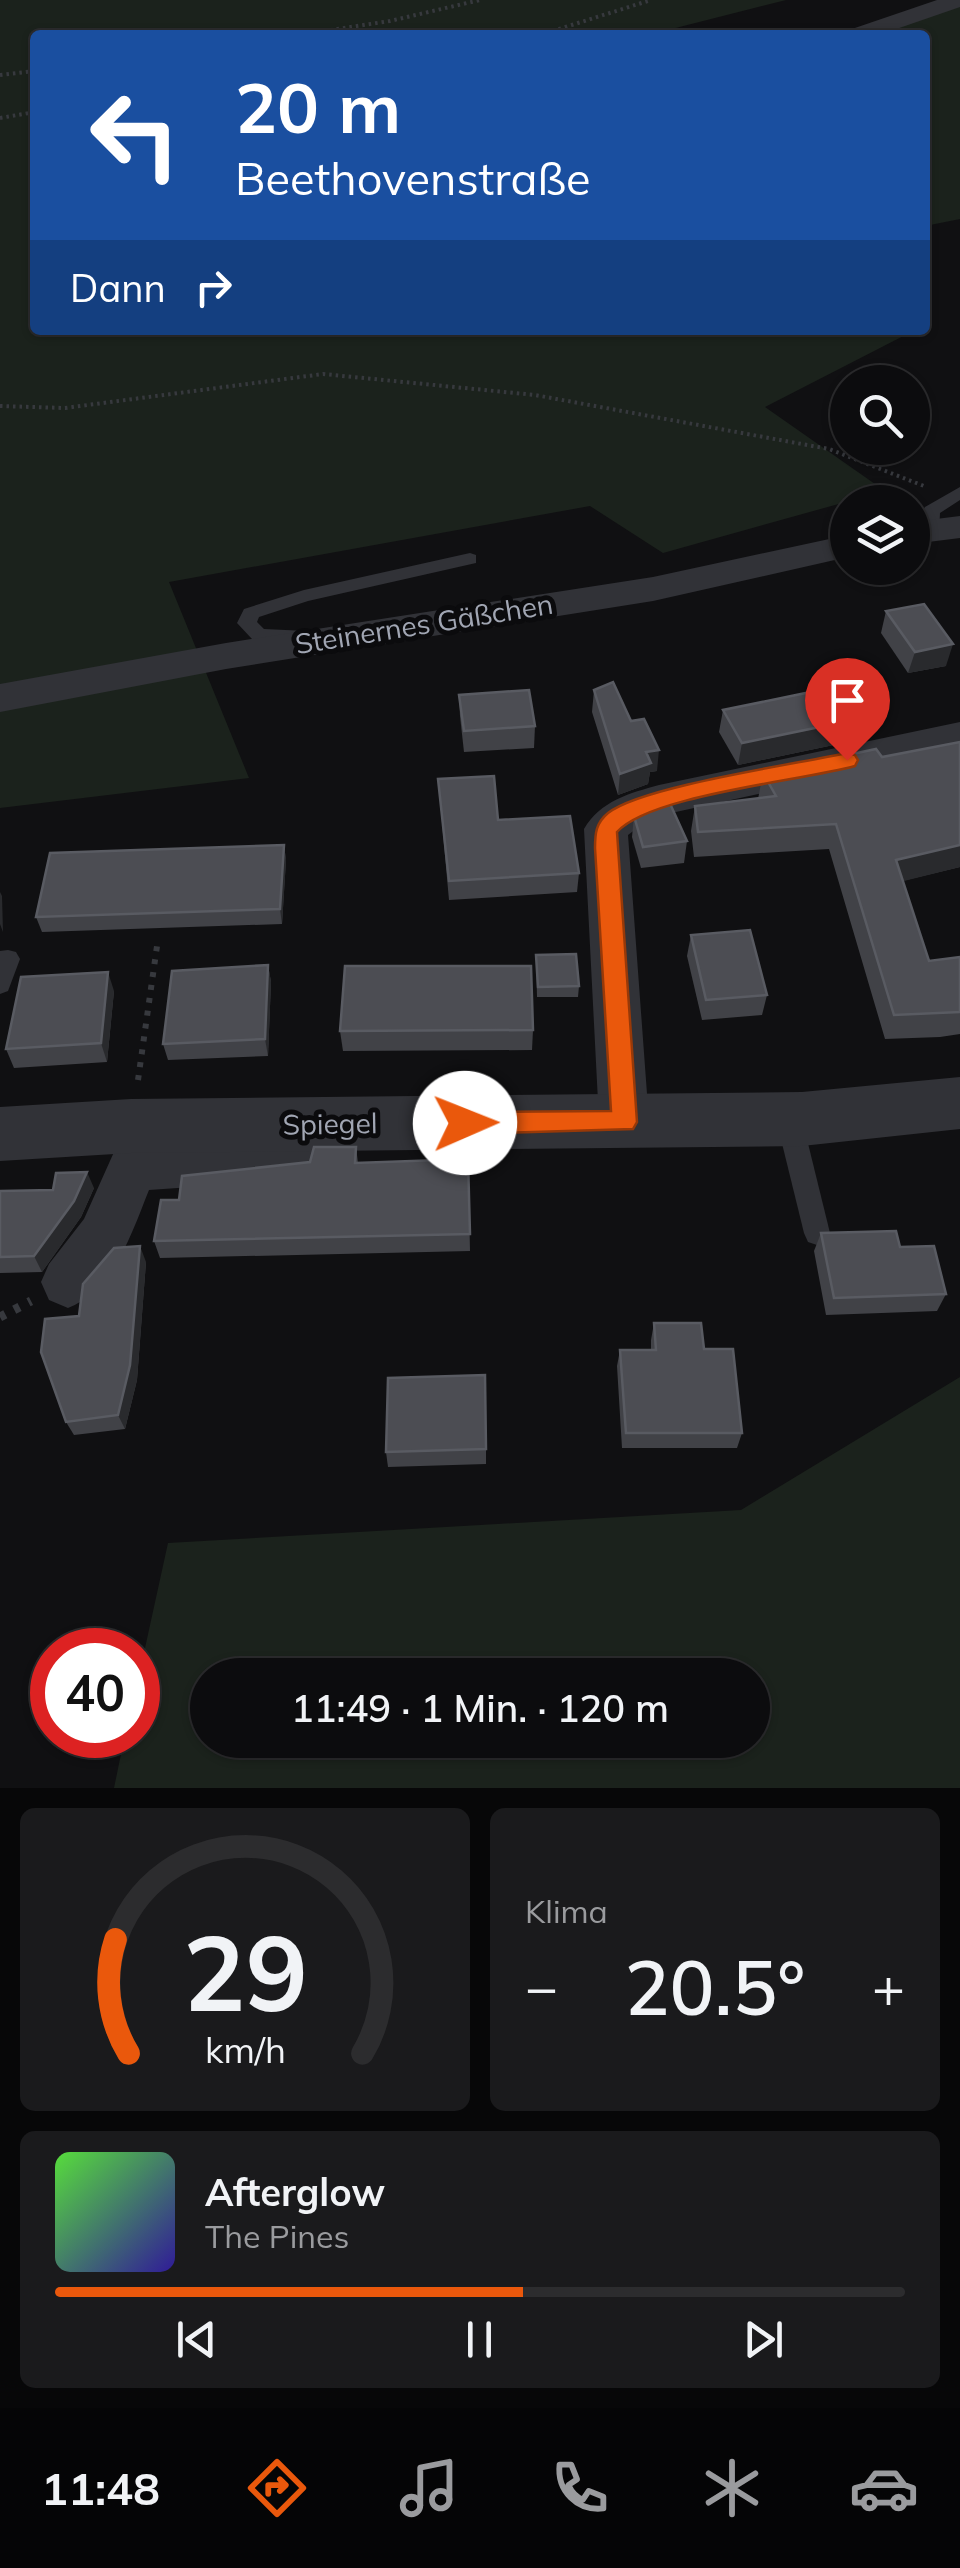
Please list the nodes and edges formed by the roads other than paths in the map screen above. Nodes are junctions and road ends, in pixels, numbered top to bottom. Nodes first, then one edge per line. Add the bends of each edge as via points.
1 (959, 0) edge
2 (872, 30) edge
3 (830, 550) edge
4 (470, 558) dead end
5 (330, 639) junction
6 (0, 698) edge
7 (960, 736) edge
8 (0, 960) edge
9 (0, 984) edge
10 (960, 1102) edge
11 (788, 1119) junction
12 (624, 1122) junction
13 (306, 1125) junction
14 (0, 1134) edge
15 (817, 1233) edge
16 (68, 1282) dead end

1 - 2 street
3 - 5 street, Steinernes Gäßchen via 653,589
4 - 5 lane via 304,596 251,614 246,623 259,634
5 - 6 street, Steinernes Gäßchen
7 - 12 street via 659,800 634,808 606,830
8 - 9 lane via 8,959
10 - 11 street, Spiegel
11 - 12 street, Spiegel
11 - 15 lane
12 - 13 street, Spiegel
13 - 14 street, Spiegel
13 - 16 street via 290,1157 132,1168 104,1235

